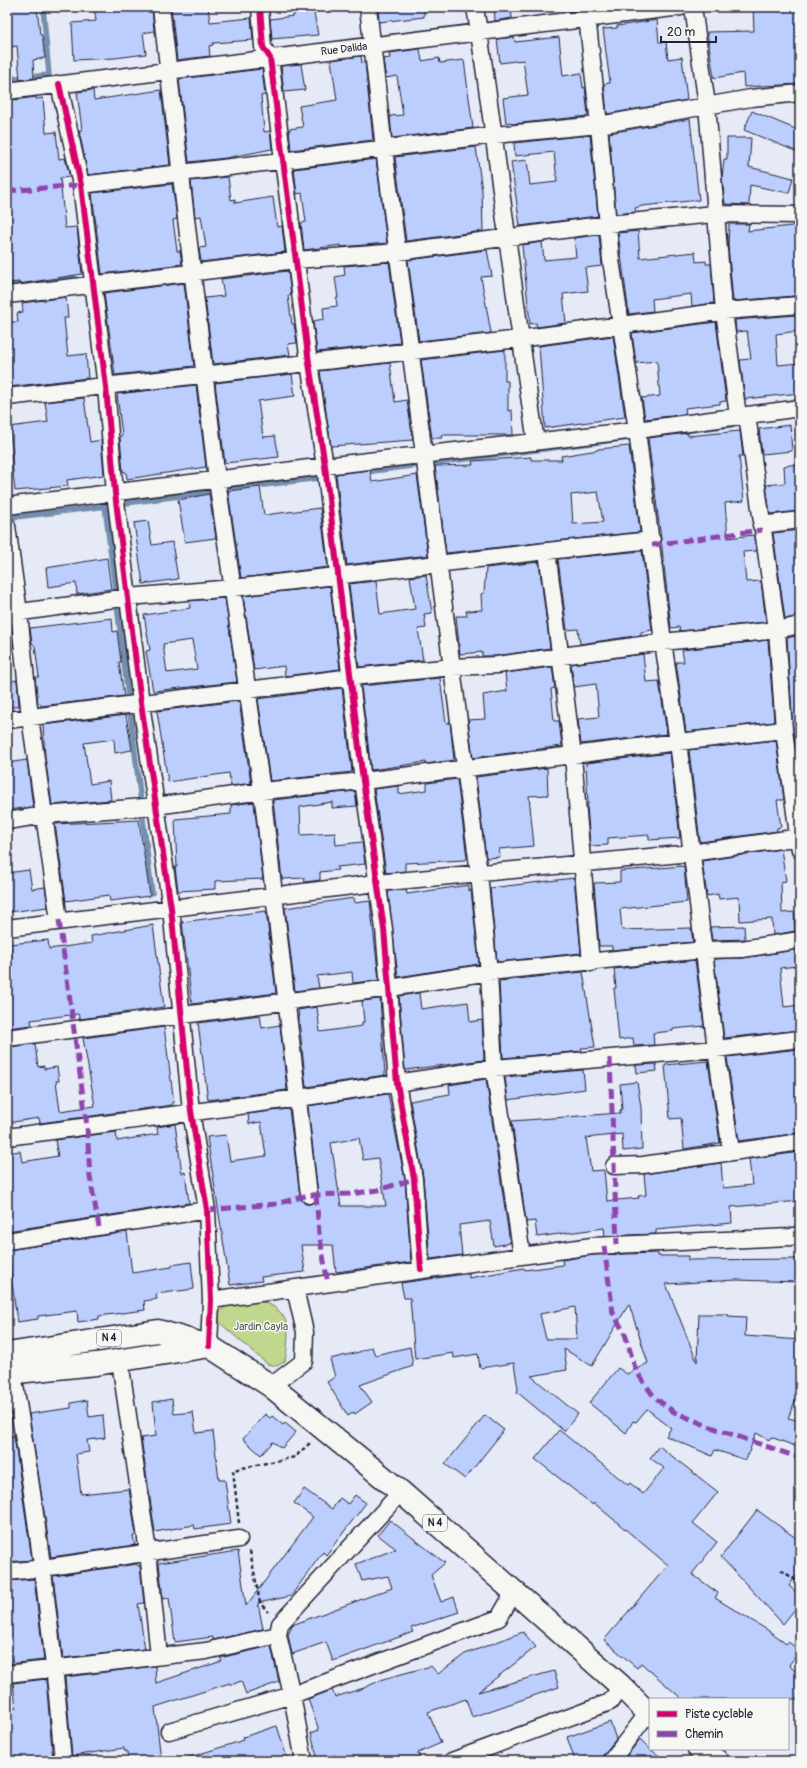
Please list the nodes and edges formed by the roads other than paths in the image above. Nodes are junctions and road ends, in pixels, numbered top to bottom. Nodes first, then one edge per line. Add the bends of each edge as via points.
1 (161, 7) edge
2 (260, 7) edge
3 (368, 7) edge
4 (475, 7) edge
5 (681, 7) edge
6 (693, 7) edge
7 (586, 13) edge
8 (479, 32) junction
9 (373, 45) junction
10 (270, 58) junction
11 (170, 70) junction
12 (59, 84) junction
13 (7, 91) edge
14 (800, 93) edge
15 (707, 106) junction
16 (599, 125) junction
17 (495, 135) junction
18 (384, 149) junction
19 (282, 161) junction
20 (180, 174) junction
21 (81, 185) junction
22 (715, 214) junction
23 (800, 215) edge
24 (608, 224) junction
25 (508, 238) junction
26 (398, 252) junction
27 (296, 260) junction
28 (194, 273) junction
29 (92, 284) junction
30 (7, 295) edge
31 (800, 305) edge
32 (724, 310) junction
33 (622, 325) junction
34 (519, 339) junction
35 (411, 352) junction
36 (309, 362) junction
37 (206, 375) junction
38 (106, 387) junction
39 (7, 397) edge
40 (800, 408) edge
41 (742, 416) junction
42 (637, 430) junction
43 (536, 442) junction
44 (425, 455) junction
45 (325, 466) junction
46 (217, 480) junction
47 (115, 493) junction
48 (7, 506) edge
49 (800, 520) edge
50 (761, 525) junction
51 (7, 526) edge
52 (652, 540) junction
53 (547, 551) junction
54 (437, 564) junction
55 (338, 575) junction
56 (233, 588) junction
57 (129, 597) junction
58 (13, 613) edge
59 (800, 626) edge
60 (777, 630) junction
61 (663, 642) junction
62 (561, 656) junction
63 (453, 667) junction
64 (352, 677) junction
65 (247, 690) junction
66 (141, 703) junction
67 (30, 717) junction
68 (7, 720) edge
69 (784, 730) junction
70 (678, 742) junction
71 (573, 756) junction
72 (465, 768) junction
73 (363, 781) junction
74 (262, 791) junction
75 (156, 806) junction
76 (45, 816) junction
77 (7, 821) edge
78 (800, 841) edge
79 (691, 853) junction
80 (583, 864) junction
81 (479, 874) junction
82 (377, 883) junction
83 (274, 895) junction
84 (171, 908) junction
85 (59, 920) junction
86 (7, 928) edge
87 (800, 940) edge
88 (704, 950) junction
89 (590, 963) junction
90 (489, 972) junction
91 (390, 988) junction
92 (286, 1002) junction
93 (181, 1016) junction
94 (7, 1038) edge
95 (800, 1039) edge
96 (716, 1049) junction
97 (494, 1068) junction
98 (398, 1083) junction
99 (299, 1098) junction
100 (191, 1111) junction
101 (7, 1137) edge
102 (800, 1142) edge
103 (731, 1151) junction
104 (614, 1166) dead end
105 (309, 1195) dead end
106 (207, 1210) junction
107 (800, 1234) edge
108 (7, 1241) edge
109 (522, 1256) junction
110 (421, 1269) junction
111 (295, 1289) junction
112 (211, 1300) junction
113 (209, 1346) junction
114 (120, 1361) junction
115 (9, 1363) edge
116 (271, 1386) junction
117 (401, 1492) junction
118 (239, 1539) road end
119 (148, 1552) junction
120 (43, 1568) junction
121 (7, 1572) edge
122 (514, 1592) junction
123 (279, 1630) junction
124 (159, 1656) junction
125 (55, 1668) junction
126 (7, 1674) edge
127 (621, 1686) junction
128 (292, 1695) junction
129 (649, 1714) edge
130 (169, 1731) dead end
131 (700, 1750) edge
132 (63, 1761) edge
133 (304, 1761) edge
134 (452, 1761) edge
135 (611, 1761) edge
136 (717, 1761) edge

1 - 11 street
2 - 10 street via 263,47
3 - 9 street
4 - 8 street
5 - 7 street, Rue Dalida
6 - 15 street
7 - 8 street, Rue Dalida
7 - 16 street
8 - 9 street, Rue Dalida
8 - 17 street
9 - 10 street, Rue Dalida
9 - 18 street
10 - 11 street, Rue Dalida
10 - 19 street
11 - 12 street, Rue Dalida
11 - 20 street
12 - 13 street, Rue Dalida
12 - 21 street
14 - 15 street
15 - 16 street
15 - 22 street
16 - 17 street
16 - 24 street
17 - 18 street
17 - 25 street
18 - 19 street
18 - 26 street
19 - 20 street
19 - 27 street
20 - 21 street
20 - 28 street
21 - 29 street
22 - 23 street
22 - 24 street
22 - 32 street
24 - 25 street
24 - 33 street
25 - 26 street
25 - 34 street
26 - 27 street
26 - 35 street
27 - 28 street
27 - 36 street
28 - 29 street
28 - 37 street
29 - 30 street
29 - 38 street
31 - 32 street
32 - 33 street
32 - 41 street
33 - 34 street
33 - 42 street
34 - 35 street
34 - 43 street
35 - 36 street
35 - 44 street
36 - 37 street
36 - 45 street
37 - 38 street
37 - 46 street
38 - 39 street
38 - 47 street
40 - 41 street
41 - 42 street
41 - 50 street
42 - 43 street
42 - 52 street
43 - 44 street
44 - 45 street
44 - 54 street
45 - 46 street
45 - 55 street
46 - 47 street
46 - 56 street
47 - 48 street
47 - 57 street
49 - 50 street
50 - 60 street
51 - 58 street
52 - 53 street
52 - 61 street
53 - 54 street
53 - 62 street
54 - 55 street
54 - 63 street
55 - 56 street
55 - 64 street
56 - 57 street
56 - 65 street
57 - 58 street
57 - 66 street
58 - 67 street
59 - 60 street
60 - 61 street
60 - 69 street
61 - 62 street
61 - 70 street
62 - 63 street via 497,665
62 - 71 street
63 - 64 street
63 - 72 street
64 - 65 street
64 - 73 street
65 - 66 street
65 - 74 street
66 - 67 street
66 - 75 street
67 - 68 street
67 - 76 street
69 - 70 street
69 - 78 street
70 - 71 street
70 - 79 street
71 - 72 street
71 - 80 street
72 - 73 street
72 - 81 street
73 - 74 street
73 - 82 street
74 - 75 street
74 - 83 street
75 - 76 street
75 - 84 street
76 - 77 street
76 - 85 street
78 - 79 street
79 - 80 street
79 - 88 street
80 - 81 street
80 - 89 street
81 - 82 street
81 - 90 street
82 - 83 street
82 - 91 street
83 - 84 street
83 - 92 street
84 - 85 street
84 - 93 street
85 - 86 street
87 - 88 street via 742,949
88 - 89 street
88 - 96 street
89 - 90 street
90 - 91 street
90 - 97 street
91 - 92 street
91 - 98 street
92 - 93 street
92 - 99 street
93 - 94 street
93 - 100 street
95 - 96 street
96 - 97 street
96 - 103 street
97 - 98 street
97 - 109 street
98 - 99 street
98 - 110 street via 414,1179
99 - 100 street
99 - 105 street
100 - 101 street
100 - 106 street
102 - 103 street
103 - 104 street
106 - 108 street
106 - 112 street
107 - 109 street via 791,1237 592,1246
109 - 110 street
110 - 111 street
111 - 112 street
111 - 116 street via 305,1332 304,1361
112 - 113 street
113 - 114 main road, N 4
113 - 115 main road, N 4 via 158,1331
113 - 116 main road, N 4
114 - 115 main road, N 4
114 - 119 street
115 - 120 street
116 - 117 main road, N 4
117 - 122 main road, N 4
117 - 123 street
118 - 119 street
119 - 120 street
119 - 124 street
120 - 121 street
120 - 125 street
122 - 127 main road, N 4
122 - 128 street via 499,1618
123 - 124 street via 206,1651
123 - 128 street
124 - 125 street
125 - 126 street
125 - 132 street
127 - 129 main road, N 4
127 - 134 street via 610,1702
128 - 130 street
128 - 133 street
129 - 135 street
131 - 136 main road

